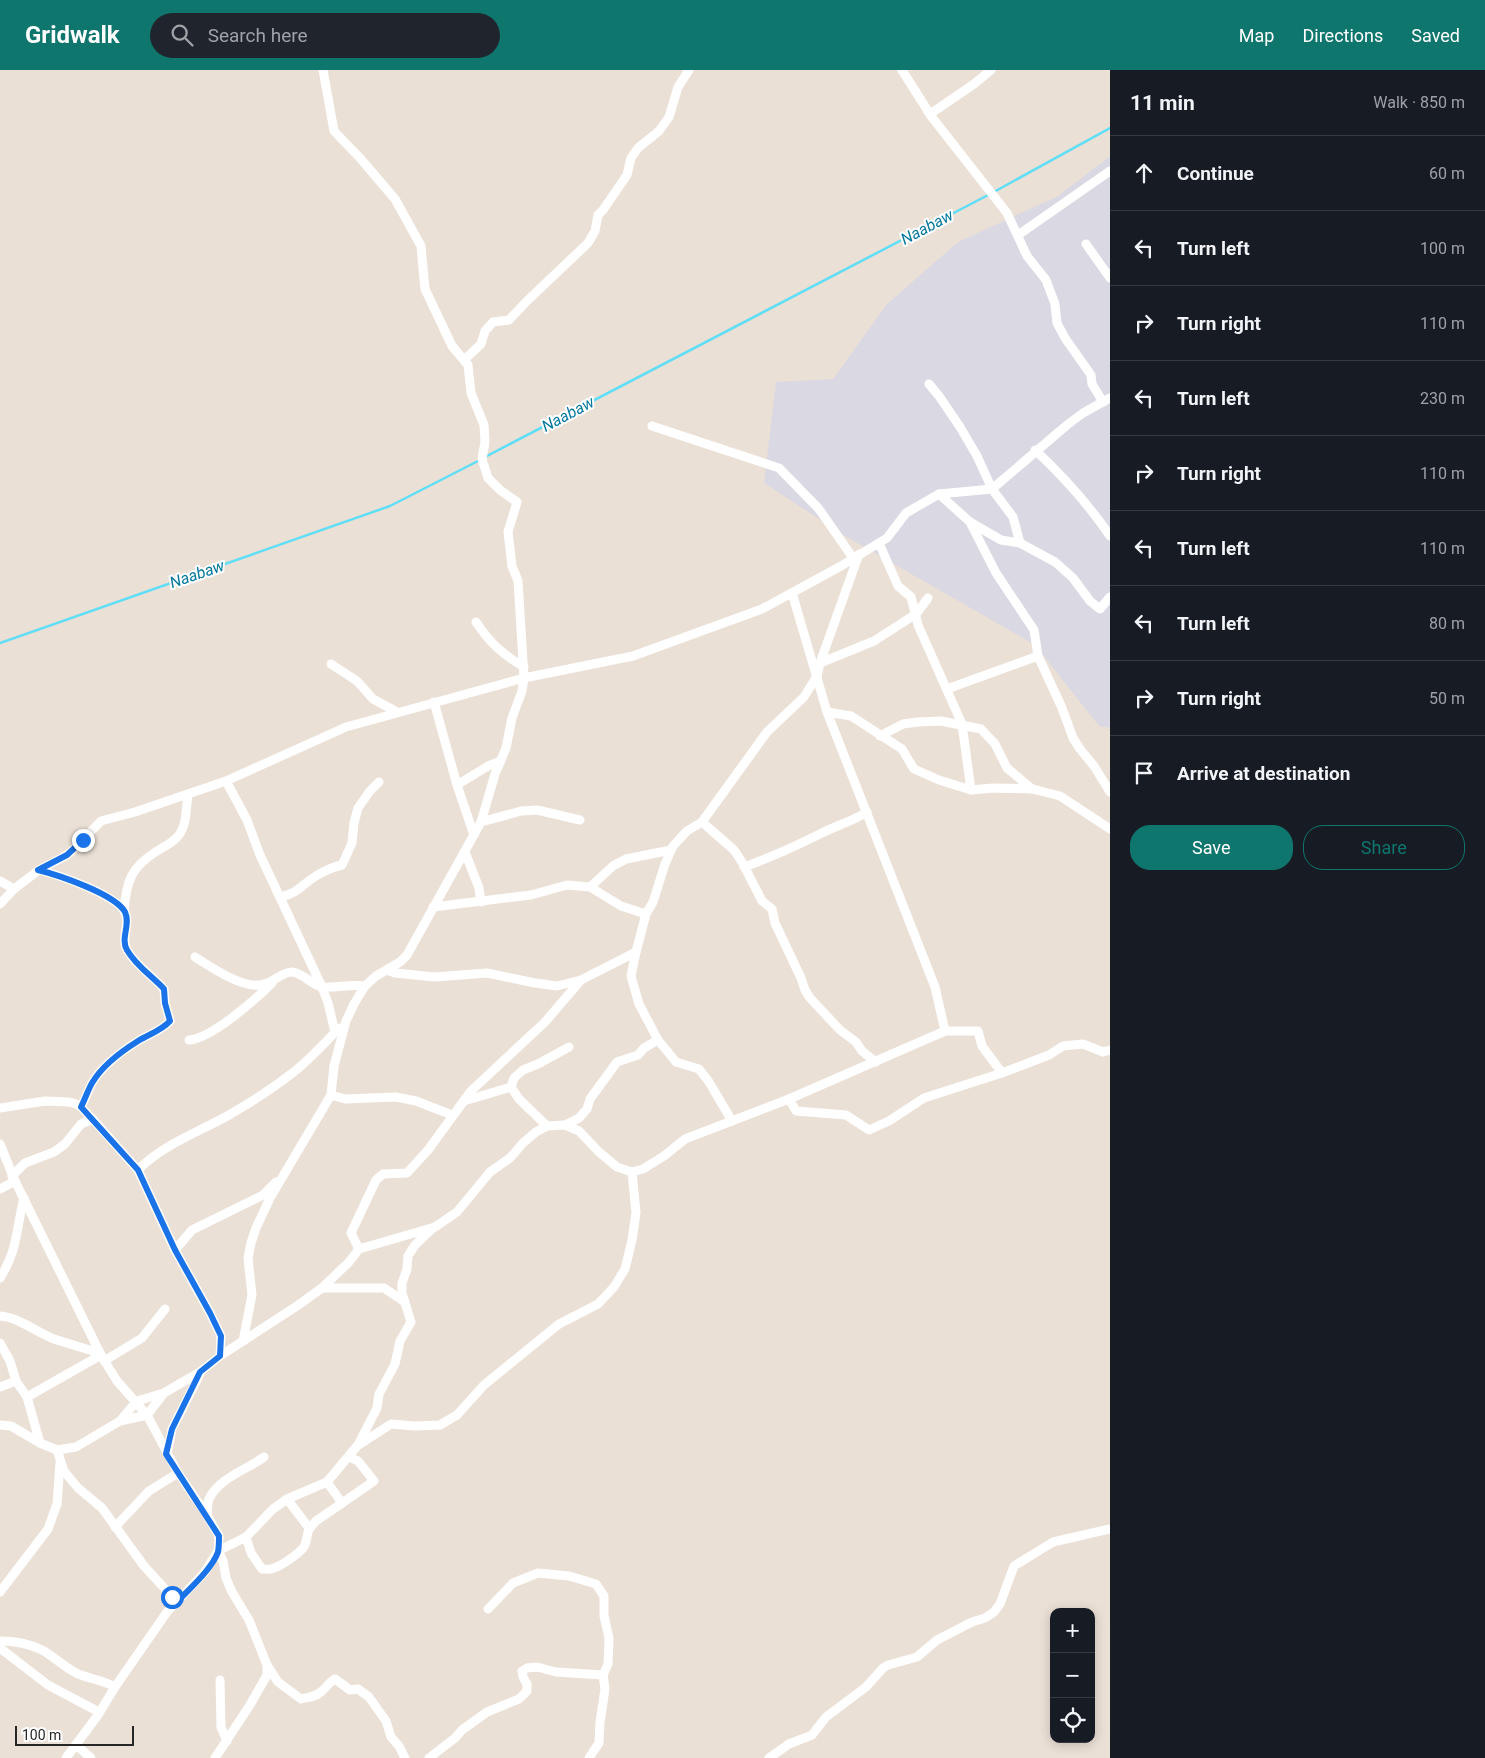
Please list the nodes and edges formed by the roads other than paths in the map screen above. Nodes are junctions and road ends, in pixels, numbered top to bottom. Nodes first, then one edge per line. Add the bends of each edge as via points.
1 (323, 70) edge
2 (689, 70) edge
3 (902, 70) edge
4 (991, 70) edge
5 (930, 114) junction
6 (1110, 171) edge
7 (1018, 235) junction
8 (1086, 244) dead end
9 (1110, 278) edge
10 (464, 360) junction
11 (929, 384) dead end
12 (1107, 400) edge
13 (652, 426) dead end
14 (1035, 450) junction
15 (992, 488) junction
16 (939, 494) junction
17 (970, 522) junction
18 (1110, 536) edge
19 (879, 542) junction
20 (1020, 543) junction
21 (856, 556) junction
22 (792, 593) junction
23 (1110, 597) edge
24 (928, 598) dead end
25 (916, 614) junction
26 (476, 622) dead end
27 (1038, 656) junction
28 (820, 663) junction
29 (331, 664) dead end
30 (524, 666) junction
31 (817, 676) junction
32 (524, 678) junction
33 (947, 689) junction
34 (434, 702) junction
35 (397, 712) junction
36 (828, 712) junction
37 (962, 725) junction
38 (880, 736) junction
39 (501, 761) junction
40 (226, 781) junction
41 (379, 782) dead end
42 (457, 786) junction
43 (1032, 789) junction
44 (972, 790) junction
45 (1110, 792) edge
46 (188, 794) junction
47 (867, 812) junction
48 (580, 820) dead end
49 (481, 822) junction
50 (702, 822) junction
51 (1110, 829) edge
52 (474, 835) junction
53 (671, 850) junction
54 (464, 852) junction
55 (744, 867) junction
56 (38, 870) junction
57 (0, 881) edge
58 (590, 887) junction
59 (14, 889) junction
60 (281, 897) junction
61 (481, 902) junction
62 (0, 904) edge
63 (433, 907) junction
64 (124, 911) junction
65 (646, 914) junction
66 (636, 952) junction
67 (195, 957) dead end
68 (387, 970) junction
69 (276, 978) junction
70 (582, 980) junction
71 (365, 986) junction
72 (322, 987) junction
73 (346, 1021) junction
74 (945, 1031) junction
75 (335, 1032) junction
76 (189, 1040) dead end
77 (658, 1040) junction
78 (568, 1047) dead end
79 (1110, 1050) edge
80 (876, 1062) junction
81 (1002, 1073) junction
82 (511, 1087) junction
83 (331, 1095) junction
84 (789, 1099) junction
85 (463, 1102) junction
86 (81, 1107) junction
87 (0, 1108) edge
88 (452, 1115) junction
89 (93, 1119) junction
90 (732, 1121) junction
91 (565, 1125) junction
92 (547, 1126) junction
93 (0, 1144) edge
94 (138, 1170) junction
95 (284, 1172) junction
96 (632, 1172) junction
97 (14, 1178) junction
98 (0, 1189) edge
99 (24, 1198) junction
100 (435, 1227) junction
101 (359, 1249) junction
102 (175, 1250) junction
103 (0, 1278) edge
104 (322, 1288) junction
105 (405, 1302) junction
106 (165, 1309) dead end
107 (0, 1316) edge
108 (242, 1341) junction
109 (0, 1343) edge
110 (102, 1356) junction
111 (220, 1356) junction
112 (200, 1372) junction
113 (16, 1381) junction
114 (0, 1387) edge
115 (164, 1393) junction
116 (28, 1397) junction
117 (136, 1401) junction
118 (147, 1415) junction
119 (120, 1421) junction
120 (0, 1425) edge
121 (40, 1443) junction
122 (357, 1446) junction
123 (57, 1450) junction
124 (166, 1454) junction
125 (264, 1457) dead end
126 (350, 1457) junction
127 (60, 1463) junction
128 (178, 1473) junction
129 (327, 1482) junction
130 (287, 1499) junction
131 (342, 1503) junction
132 (207, 1515) junction
133 (115, 1527) junction
134 (309, 1528) junction
135 (1110, 1529) edge
136 (246, 1537) junction
137 (218, 1551) junction
138 (0, 1592) edge
139 (177, 1602) junction
140 (488, 1609) dead end
141 (0, 1641) edge
142 (0, 1648) edge
143 (267, 1665) junction
144 (603, 1675) junction
145 (220, 1680) dead end
146 (115, 1687) junction
147 (99, 1712) junction
148 (227, 1740) junction
149 (76, 1745) junction
150 (66, 1758) edge
151 (91, 1758) edge
152 (215, 1758) edge
153 (405, 1758) edge
154 (428, 1758) edge
155 (589, 1758) edge
156 (768, 1758) edge

1 - 10 street via 334,131 395,198 421,246 425,290 452,346
2 - 10 street via 678,86 669,117 631,158 627,175 598,215 595,231 588,243 510,320 493,322 485,331 481,344
3 - 5 street
4 - 5 street
5 - 7 street via 1007,213
6 - 7 street
7 - 12 street via 1027,256 1046,280 1064,338 1091,375 1092,384
8 - 9 street
10 - 30 street via 468,365 470,393 484,425 482,459 488,478 517,502 508,532 512,566 518,581
11 - 15 street via 960,427
12 - 14 street via 1066,425
13 - 21 street via 780,468 819,509
14 - 15 street
14 - 18 street
15 - 16 street
15 - 20 street via 1013,517
16 - 17 street
16 - 19 street via 906,513 887,538
17 - 20 street via 1001,540
17 - 27 street via 996,573 1034,630
19 - 21 street
19 - 25 street via 898,586 911,596
20 - 23 street via 1055,562 1100,609
21 - 22 street
21 - 28 street
22 - 31 street
22 - 32 street via 762,609 634,656
24 - 25 street
25 - 28 street via 874,641
25 - 33 street
26 - 30 street via 490,642 508,658
27 - 33 street
27 - 45 street via 1073,738
28 - 31 street
29 - 35 street via 357,681 373,699
30 - 32 street
31 - 36 street
31 - 50 street via 804,697 767,732
32 - 34 street
32 - 39 street
33 - 37 street
34 - 35 street
34 - 42 street
35 - 40 street via 346,727
36 - 38 street via 851,716
36 - 47 street
37 - 38 street via 941,721 918,722 904,724
37 - 43 street via 981,729 995,744 1007,768
37 - 44 street
38 - 44 street via 902,749 914,769
39 - 42 street
39 - 49 street
40 - 46 street
40 - 60 street
41 - 60 street via 358,808 352,843 342,865
42 - 52 street
43 - 44 street
43 - 51 street via 1060,796
46 - 56 street via 101,821 67,855
46 - 64 street via 185,822 180,834 138,864 127,884
47 - 55 street via 780,854
47 - 74 street via 935,987
48 - 49 street via 537,810
49 - 52 street
50 - 53 street via 687,831
50 - 55 street via 734,850
52 - 54 street
53 - 58 street via 626,859 612,866
53 - 65 street
54 - 61 street via 479,888
54 - 63 street
55 - 80 street via 762,901 772,909 775,923 810,998
56 - 59 street
56 - 64 street via 93,890
57 - 59 street
58 - 61 street via 568,885 531,895
58 - 65 street via 621,906
59 - 62 street
60 - 72 street
61 - 63 street
63 - 68 street via 407,955
64 - 86 street via 128,923 125,948 164,989 170,1021 106,1066 93,1081
65 - 66 street
66 - 70 street
66 - 77 street via 631,976 639,1004
67 - 69 street via 218,972 248,984 257,986
68 - 70 street via 435,977 487,972 557,986
68 - 71 street
69 - 72 street via 292,972
69 - 76 street via 260,995 216,1028
70 - 85 street via 545,1022
71 - 72 street
71 - 73 street
72 - 75 street
73 - 75 street
73 - 83 street via 334,1066
74 - 80 street
74 - 81 street via 978,1031 982,1046
75 - 94 street via 295,1070 230,1114 169,1147
77 - 90 street via 676,1062 699,1069
77 - 91 street via 638,1056 617,1062 590,1099 587,1109 579,1118
78 - 82 street via 523,1070 514,1078
79 - 81 street via 1103,1052 1082,1044 1063,1046 1049,1055
80 - 84 street
81 - 84 street via 924,1098 869,1130 846,1115 796,1111
82 - 85 street
82 - 92 street
83 - 88 street via 345,1099 396,1097
83 - 95 street
84 - 90 street
85 - 88 street
86 - 87 street via 69,1102 45,1101
86 - 89 street
88 - 101 street via 407,1173 383,1174 376,1180 352,1233
89 - 94 street
89 - 97 street via 81,1124 54,1152 24,1163
90 - 96 street via 685,1139 643,1169
91 - 92 street
91 - 96 street via 579,1131 617,1166
92 - 100 street via 490,1172 457,1212
93 - 97 street
94 - 102 street
95 - 102 street via 263,1195 192,1230
95 - 108 street via 251,1243 248,1258 252,1295
96 - 122 street via 636,1213 632,1240 624,1269 614,1287 598,1304 559,1324 484,1385 457,1415 440,1425 391,1424
97 - 98 street
97 - 99 street
99 - 103 street via 16,1244
99 - 110 street
100 - 101 street
100 - 105 street via 408,1256 402,1283
101 - 104 street
102 - 111 street via 221,1336
104 - 105 street via 384,1288
104 - 108 street
105 - 122 street via 411,1322 379,1394 377,1408
106 - 110 street via 142,1338
107 - 110 street via 15,1319 31,1329
108 - 111 street
109 - 113 street
110 - 116 street
110 - 117 street
111 - 112 street
112 - 115 street
112 - 124 street via 172,1429
113 - 114 street
113 - 116 street
115 - 117 street
115 - 118 street
116 - 121 street
117 - 118 street
117 - 119 street
118 - 119 street
118 - 124 street
119 - 123 street via 76,1447
120 - 121 street via 11,1426
121 - 123 street
122 - 126 street
123 - 127 street
124 - 128 street
125 - 132 street via 230,1476 215,1489 208,1501
126 - 129 street
126 - 131 street via 358,1461 374,1481
127 - 133 street via 78,1488 102,1508
127 - 138 street via 58,1504 48,1529
128 - 132 street
128 - 133 street via 149,1491
129 - 130 street
129 - 131 street
130 - 134 street
130 - 136 street
131 - 134 street
132 - 137 street via 219,1536
133 - 139 street
134 - 136 street via 300,1552 273,1569 262,1569 251,1553
135 - 156 street via 1053,1542 1014,1566 994,1612 937,1640 917,1657 888,1664 866,1687 826,1717 812,1735 789,1744
136 - 137 street
137 - 139 street via 204,1573
137 - 143 street via 229,1585
139 - 146 street
140 - 144 street via 513,1583 538,1573 569,1576 596,1584 604,1596 609,1638 608,1664
141 - 146 street via 20,1642 42,1650 76,1673
142 - 147 street via 48,1685
143 - 148 street via 267,1675
143 - 153 street via 278,1682 301,1699 322,1692 335,1679 350,1690 358,1689 369,1697 386,1721 391,1737
144 - 154 street via 527,1668 522,1672 527,1691 519,1699 487,1712
144 - 155 street via 605,1689 599,1743
145 - 148 street via 221,1727
146 - 147 street
147 - 149 street
148 - 152 street
149 - 150 street
149 - 151 street

